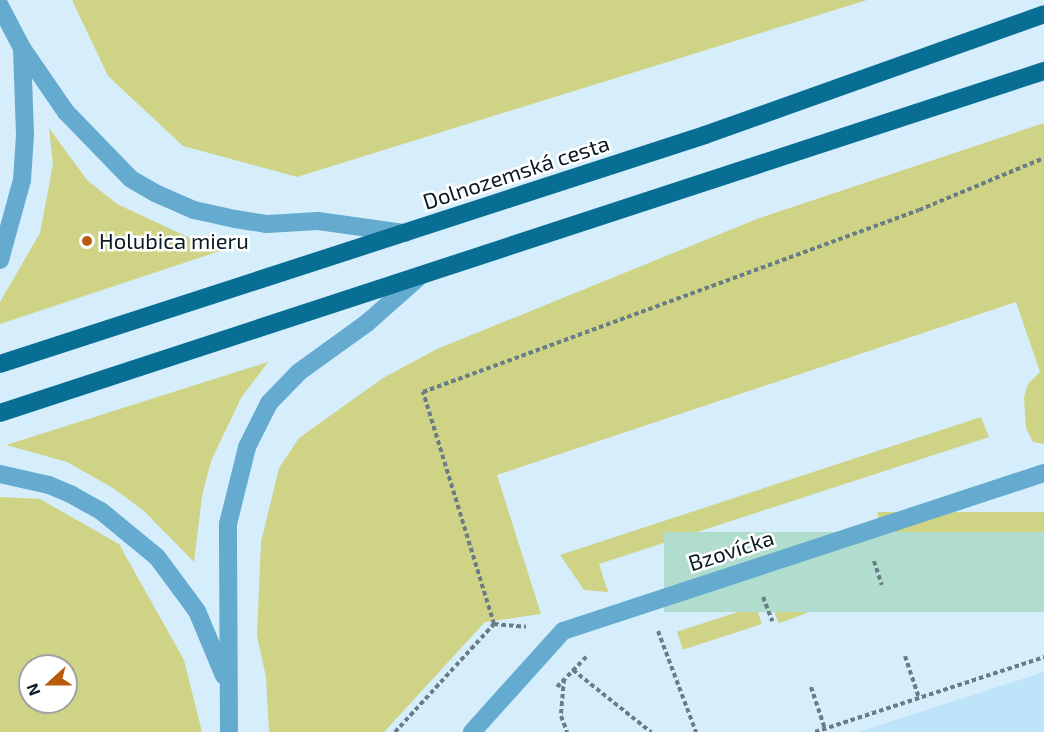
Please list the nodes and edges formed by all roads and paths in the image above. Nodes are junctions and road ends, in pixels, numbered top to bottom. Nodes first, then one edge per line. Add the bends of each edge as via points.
1 (0, 6) edge
2 (1044, 14) edge
3 (21, 48) junction
4 (1044, 71) edge
5 (1044, 158) edge
6 (405, 233) junction
7 (0, 260) edge
8 (419, 277) junction
9 (0, 364) edge
10 (0, 413) edge
11 (0, 474) edge
12 (1037, 475) edge
13 (873, 557) dead end
14 (882, 585) dead end
15 (763, 596) dead end
16 (772, 621) dead end
17 (657, 629) dead end
18 (905, 656) dead end
19 (1044, 657) edge
20 (573, 670) dead end
21 (564, 679) dead end
22 (811, 687) dead end
23 (229, 689) junction
24 (919, 698) junction
25 (825, 729) junction
26 (229, 732) edge
27 (395, 732) edge
28 (472, 732) edge
29 (567, 732) edge
30 (651, 732) edge
31 (696, 732) edge
32 (815, 732) edge

1 - 3 street
2 - 6 main road, Dolnozemská cesta via 705,135
3 - 6 street via 66,112 131,179 155,193 194,210 235,219 267,224 318,221
3 - 7 street via 26,135 22,180
4 - 8 main road
5 - 27 path via 919,210 423,392 494,624
6 - 9 main road, Dolnozemská cesta
8 - 10 main road
8 - 23 street via 367,323 299,372 269,403 247,447 228,524
11 - 23 street via 49,485 72,495 101,511 158,556 197,611
12 - 28 street, Bzovícka via 563,631
13 - 14 path
15 - 16 path
17 - 31 path
18 - 24 path
19 - 24 path
20 - 30 path
21 - 29 path via 561,716
22 - 25 path
23 - 26 street
24 - 25 path
25 - 32 path

